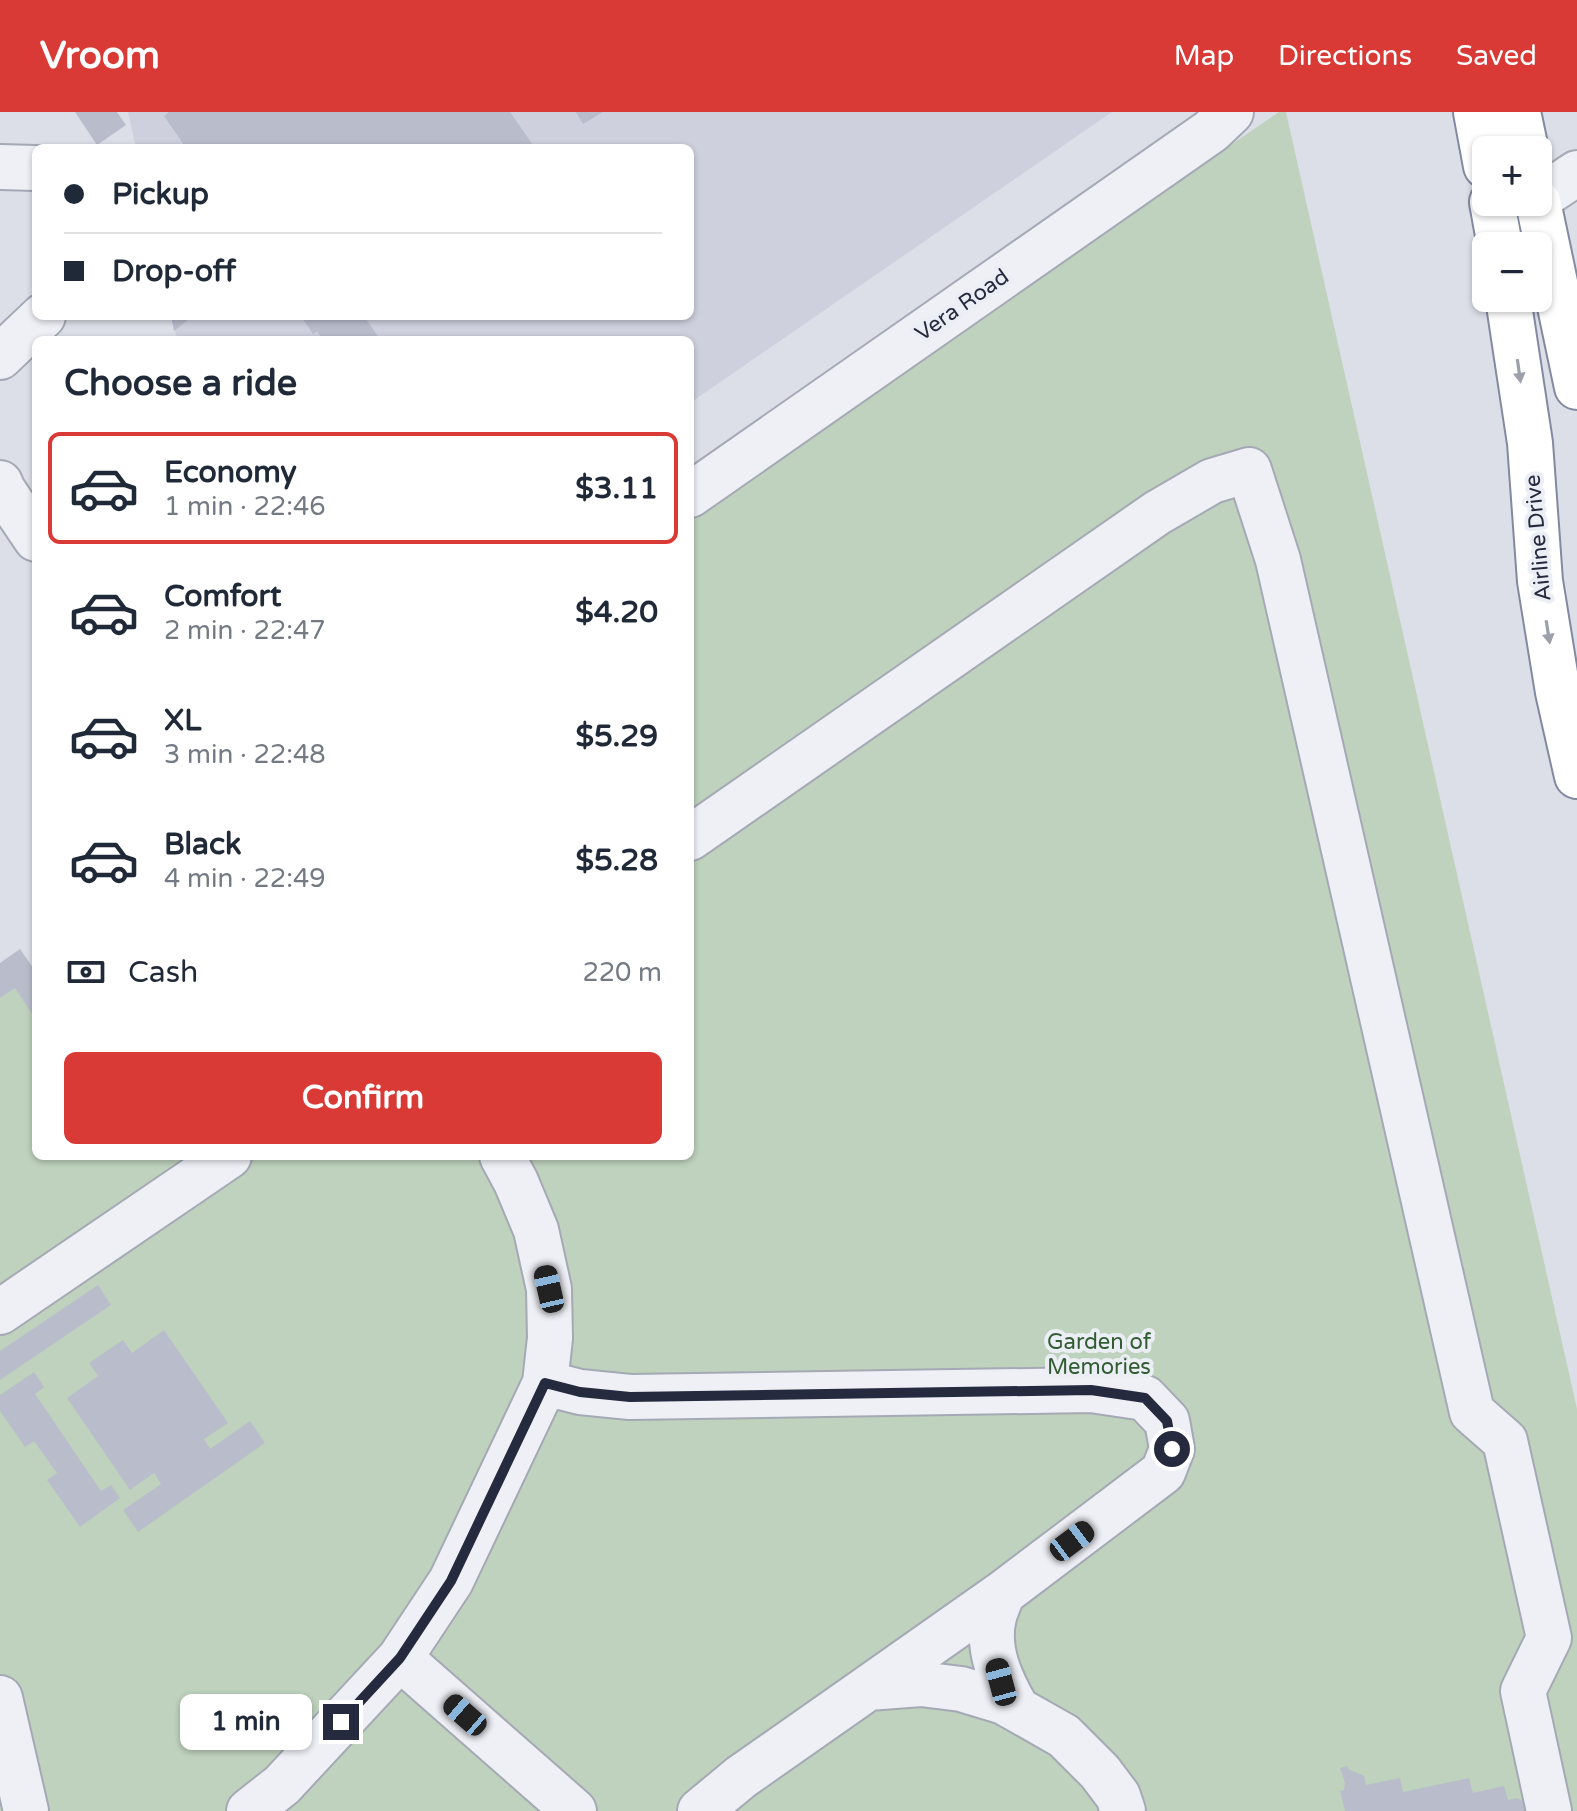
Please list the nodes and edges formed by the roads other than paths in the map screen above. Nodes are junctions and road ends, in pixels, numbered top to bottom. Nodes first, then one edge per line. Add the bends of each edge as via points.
1 (1231, 112) edge
2 (1476, 112) edge
3 (1518, 112) edge
4 (1480, 136) edge
5 (1523, 136) edge
6 (0, 167) edge
7 (32, 168) edge
8 (1577, 173) edge
9 (1552, 190) edge
10 (1545, 216) edge
11 (1564, 260) edge
12 (1510, 312) edge
13 (39, 320) edge
14 (0, 357) edge
15 (1575, 363) edge
16 (0, 483) edge
17 (694, 492) edge
18 (32, 533) edge
19 (1567, 687) edge
20 (1577, 776) edge
21 (694, 835) edge
22 (223, 1160) edge
23 (504, 1160) edge
24 (0, 1312) edge
25 (545, 1383) junction
26 (1003, 1593) junction
27 (400, 1658) junction
28 (868, 1688) junction
29 (0, 1698) edge
30 (1017, 1709) junction
31 (26, 1811) edge
32 (249, 1811) edge
33 (574, 1811) edge
34 (700, 1811) edge
35 (1123, 1811) edge
36 (1549, 1811) edge

1 - 17 street, Vera Road
2 - 4 highway
3 - 5 highway
6 - 7 street
8 - 9 street
10 - 11 highway
11 - 15 highway
12 -> 19 highway, Airline Drive via 1530,443 1540,581
13 - 14 street
16 - 18 street
19 - 20 highway, Airline Drive
21 - 36 street via 1157,513 1212,481 1249,470 1278,560 1472,1412 1505,1441 1549,1638 1523,1691
22 - 24 street
23 - 25 street via 536,1230 549,1289
25 - 26 street via 630,1397 1091,1390 1145,1398 1167,1421 1172,1449 1163,1472
25 - 27 street via 451,1581
26 - 28 street
26 - 30 street via 993,1618 992,1650 1001,1682
27 - 32 street via 282,1785
27 - 33 street
28 - 30 street via 921,1684 961,1689
28 - 34 street
29 - 31 street
30 - 35 street via 1064,1736 1100,1772

